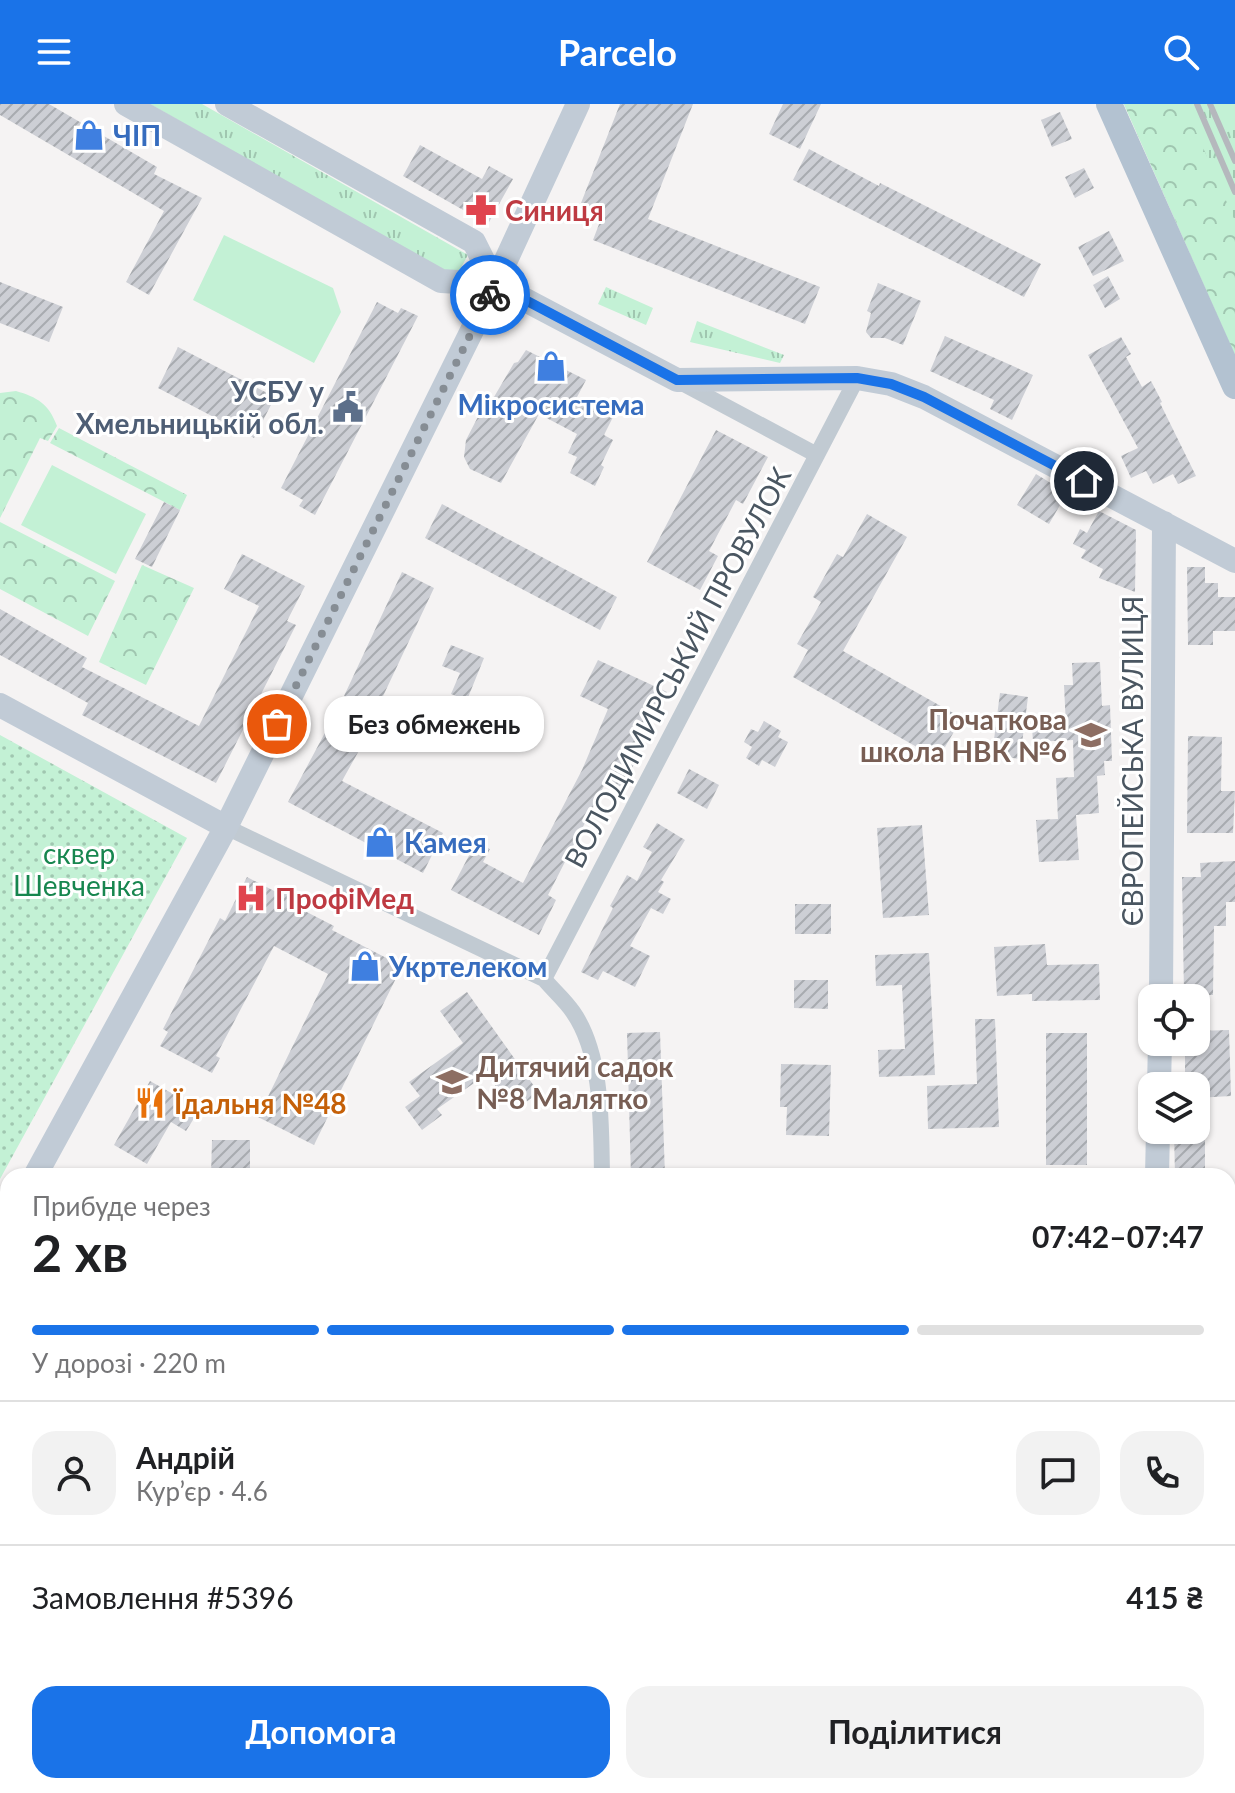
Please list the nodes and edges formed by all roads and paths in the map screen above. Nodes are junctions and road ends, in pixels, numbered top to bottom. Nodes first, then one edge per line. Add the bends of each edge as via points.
1 (126, 104) edge
2 (227, 104) edge
3 (578, 104) edge
4 (1109, 104) edge
5 (495, 284) junction
6 (857, 378) junction
7 (677, 380) junction
8 (1235, 386) edge
9 (817, 455) junction
10 (1164, 523) junction
11 (1235, 561) edge
12 (0, 705) edge
13 (226, 827) junction
14 (544, 979) junction
15 (1161, 984) edge
16 (1158, 1144) edge
17 (39, 1168) edge
18 (601, 1168) edge
19 (1157, 1168) edge

1 - 5 street via 441,281
2 - 5 street via 474,242
3 - 5 street
4 - 8 main road
5 - 7 street
5 - 13 street
6 - 7 street
6 - 9 street, ВОЛОДИМИРСЬКИЙ ПРОВУЛОК
6 - 10 street via 924,397
7 - 9 street
9 - 14 street, ВОЛОДИМИРСЬКИЙ ПРОВУЛОК
10 - 11 street
10 - 15 street, ЄВРОПЕЙСЬКА ВУЛИЦЯ
12 - 13 street
13 - 14 street
13 - 17 street
14 - 18 street via 573,1011 587,1037 595,1065
16 - 19 street

